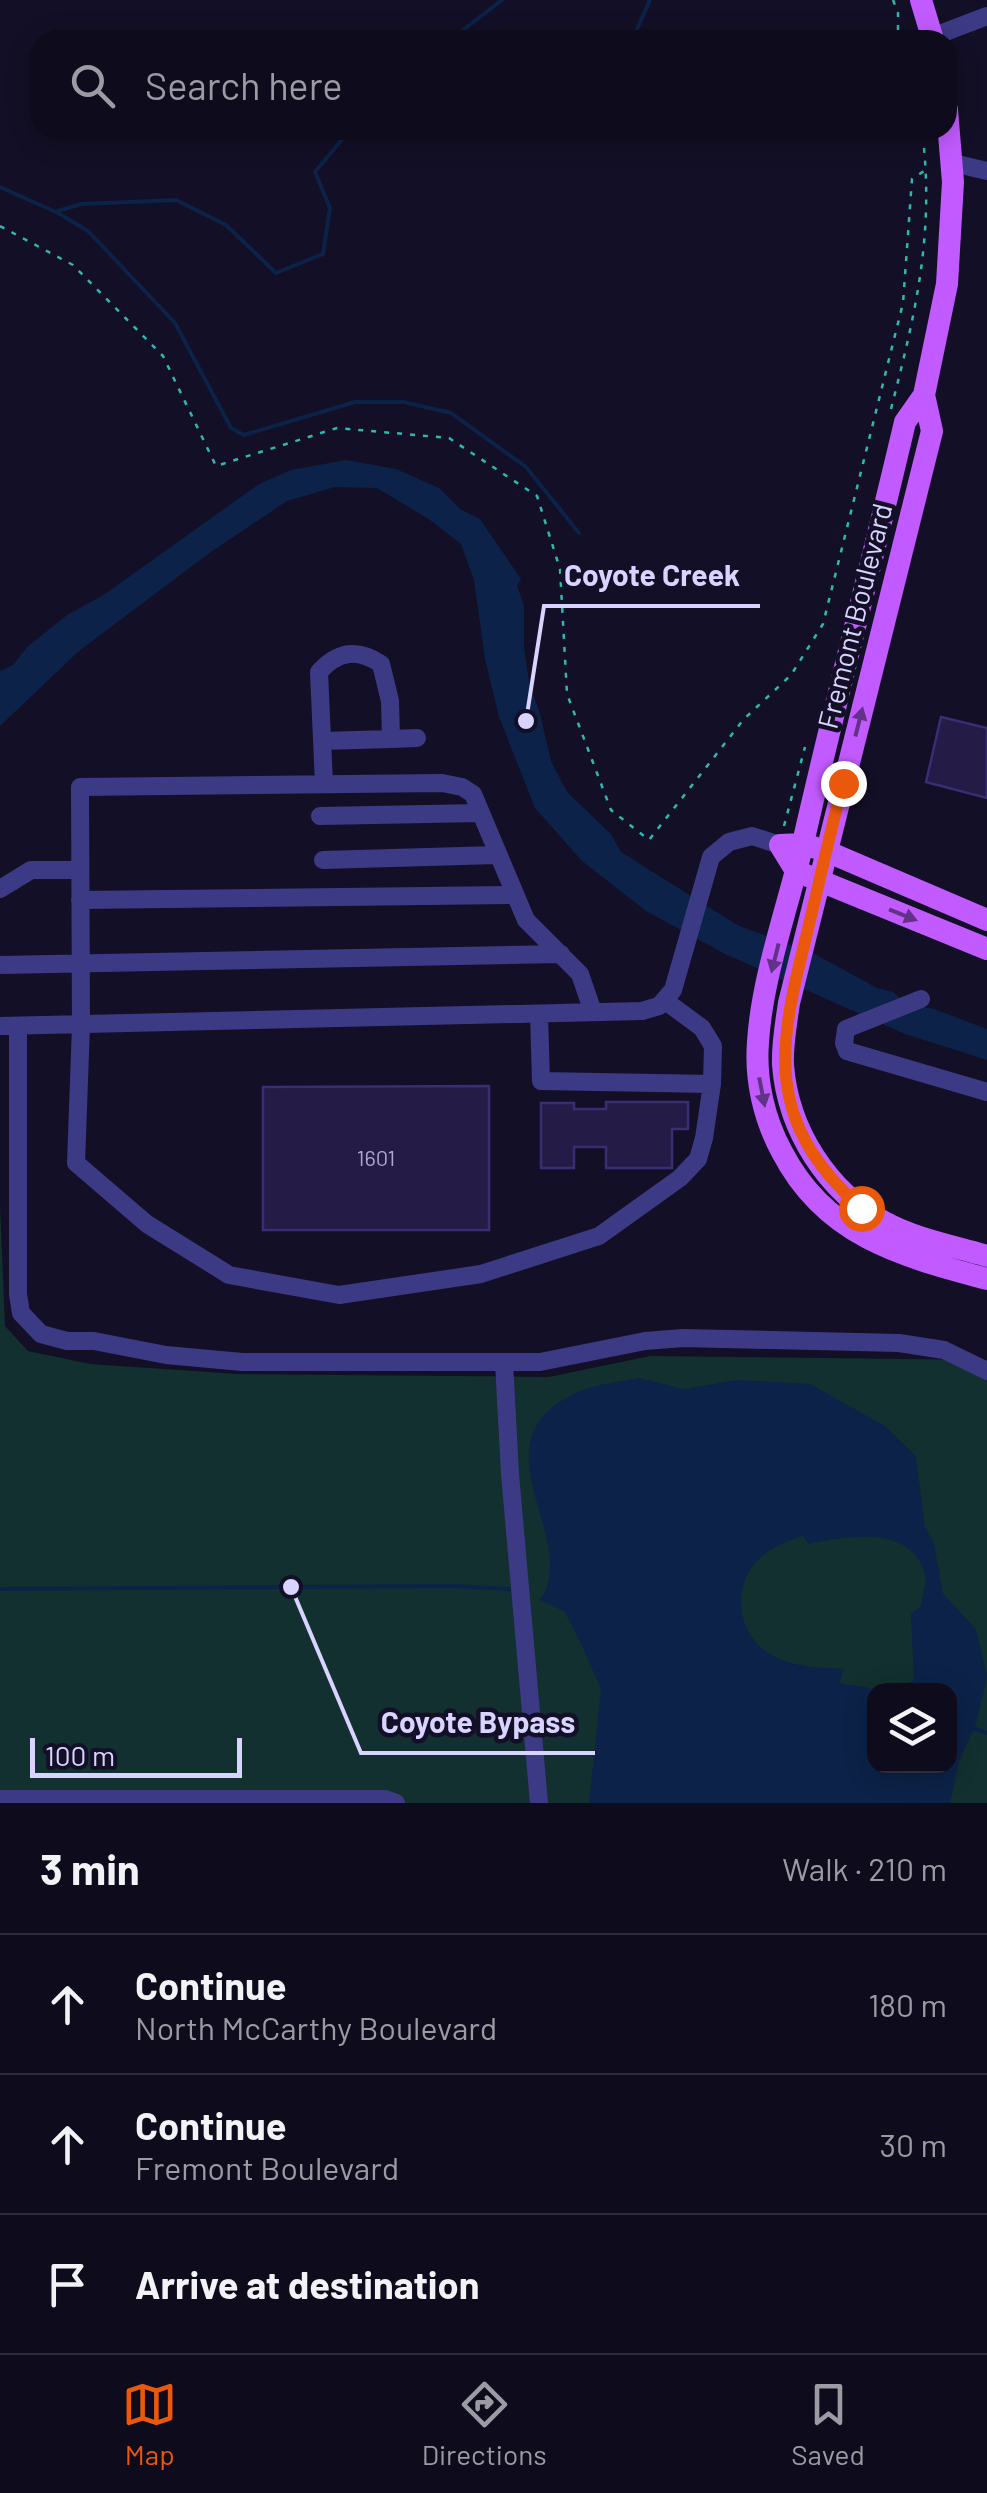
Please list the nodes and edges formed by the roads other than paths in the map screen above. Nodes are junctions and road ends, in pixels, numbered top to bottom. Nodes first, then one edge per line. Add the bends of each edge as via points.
1 (922, 0) edge
2 (987, 16) edge
3 (931, 30) edge
4 (953, 30) edge
5 (950, 140) edge
6 (953, 163) junction
7 (987, 170) edge
8 (924, 395) junction
9 (417, 738) dead end
10 (391, 740) junction
11 (322, 741) junction
12 (324, 784) junction
13 (480, 813) junction
14 (320, 816) dead end
15 (791, 844) junction
16 (826, 851) junction
17 (497, 855) junction
18 (323, 860) dead end
19 (80, 870) junction
20 (796, 872) junction
21 (818, 881) junction
22 (0, 889) edge
23 (515, 896) junction
24 (80, 900) junction
25 (987, 920) edge
26 (987, 949) edge
27 (560, 954) junction
28 (0, 965) edge
29 (80, 965) junction
30 (664, 1000) junction
31 (921, 1000) dead end
32 (593, 1012) junction
33 (539, 1014) junction
34 (9, 1026) edge
35 (81, 1026) junction
36 (712, 1084) junction
37 (987, 1092) edge
38 (9, 1172) edge
39 (894, 1240) junction
40 (987, 1256) edge
41 (987, 1279) edge
42 (504, 1362) junction
43 (987, 1371) edge
44 (0, 1799) edge
45 (396, 1803) edge
46 (539, 1803) edge

1 - 3 main road
2 - 4 lane
5 - 6 main road, Fremont Boulevard
6 - 7 lane
6 - 8 main road, Fremont Boulevard via 946,284
8 - 15 main road, Fremont Boulevard via 905,422
16 -> 8 main road, Fremont Boulevard via 932,431
9 - 10 lane
10 - 11 lane
10 - 11 lane via 382,664 349,652 319,672
11 - 12 lane
12 - 13 lane via 462,787
12 - 19 lane via 80,786
13 - 14 lane
13 - 17 lane
15 - 16 main road
15 - 20 main road
15 - 30 lane via 752,836 712,857 682,966
16 - 21 main road, Fremont Boulevard
16 - 25 main road
17 - 18 lane
17 - 23 lane
19 - 22 lane via 31,870
19 - 24 lane
20 - 21 main road
20 -> 39 main road via 766,995 757,1062 764,1105 792,1171 826,1210 847,1227
21 -> 26 main road
21 - 39 main road, Fremont Boulevard via 789,1004 783,1061 789,1099 826,1174
23 - 24 lane
23 - 27 lane via 526,920
24 - 29 lane
27 - 29 lane
27 - 32 lane via 580,974
28 - 29 lane
29 - 35 lane
30 - 32 lane via 642,1011
30 - 36 lane via 702,1028 713,1046
31 - 37 lane via 846,1029 848,1051
32 - 33 lane
33 - 35 lane
33 - 36 lane via 541,1082
34 - 35 lane
34 - 38 lane
35 - 36 lane via 76,1163 147,1224 229,1275 339,1296 481,1274 599,1236 698,1159
38 - 42 lane via 21,1313 41,1334 242,1362
39 - 40 main road
39 - 41 main road
42 - 43 lane via 683,1338 898,1342 944,1350
42 - 46 lane
44 - 45 lane

